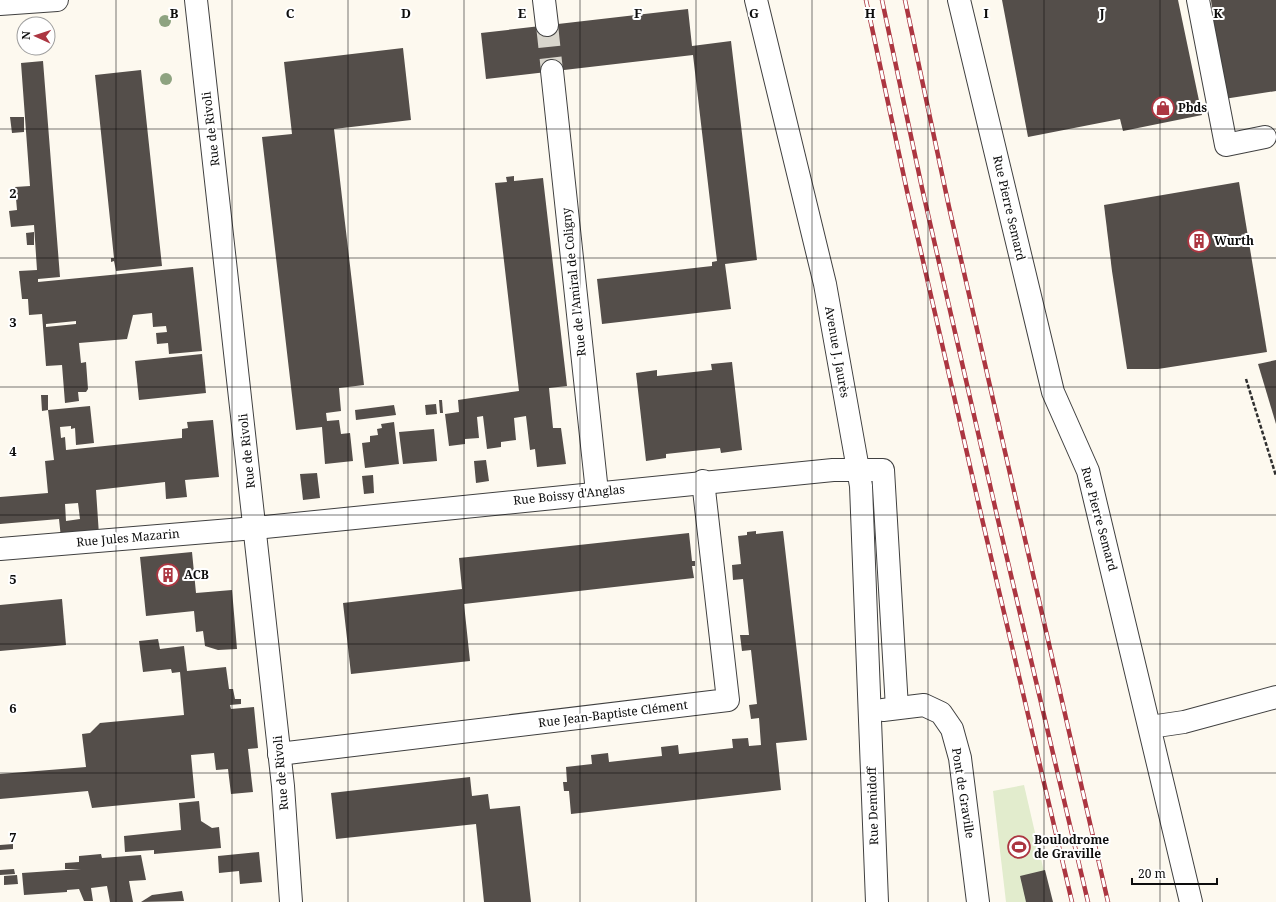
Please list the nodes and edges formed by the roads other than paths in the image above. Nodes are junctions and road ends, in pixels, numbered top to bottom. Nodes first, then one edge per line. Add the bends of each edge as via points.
1 (57, 0) edge
2 (196, 0) edge
3 (544, 0) edge
4 (756, 0) edge
5 (960, 0) edge
6 (1198, 0) edge
7 (0, 4) edge
8 (547, 25) tunnel mouth
9 (552, 71) tunnel mouth
10 (1265, 137) dead end
11 (858, 470) junction
12 (703, 482) junction
13 (597, 492) junction
14 (255, 528) junction
15 (0, 549) edge
16 (1276, 697) edge
17 (897, 708) junction
18 (870, 711) junction
19 (1150, 727) junction
20 (279, 754) junction
21 (291, 902) edge
22 (877, 902) edge
23 (978, 902) edge
24 (1191, 902) edge

1 - 7 street
2 - 14 street, Rue de Rivoli
3 - 8 street
4 - 11 street, Avenue J. Jaurès via 825,284
5 - 19 street, Rue Pierre Semard via 1053,392 1088,471
6 - 10 street via 1226,145
9 - 13 street, Rue de l'Amiral de Coligny
11 - 12 street, Rue Boissy d'Anglas
11 - 17 street, Rue Boissy d'Anglas via 883,470
11 - 18 street, Avenue J. Jaurès
12 - 13 street, Rue Boissy d'Anglas
12 - 20 street, Rue Jean-Baptiste Clément via 728,700
13 - 14 street, Rue Boissy d'Anglas
14 - 15 street, Rue Jules Mazarin
14 - 20 street, Rue de Rivoli
16 - 19 street via 1184,722
17 - 18 street, Pont de Graville
17 - 23 street, Pont de Graville via 924,705 941,713 952,729 960,758
18 - 22 street, Rue Demidoff
19 - 24 street, Rue Pierre Semard
20 - 21 street, Rue de Rivoli

